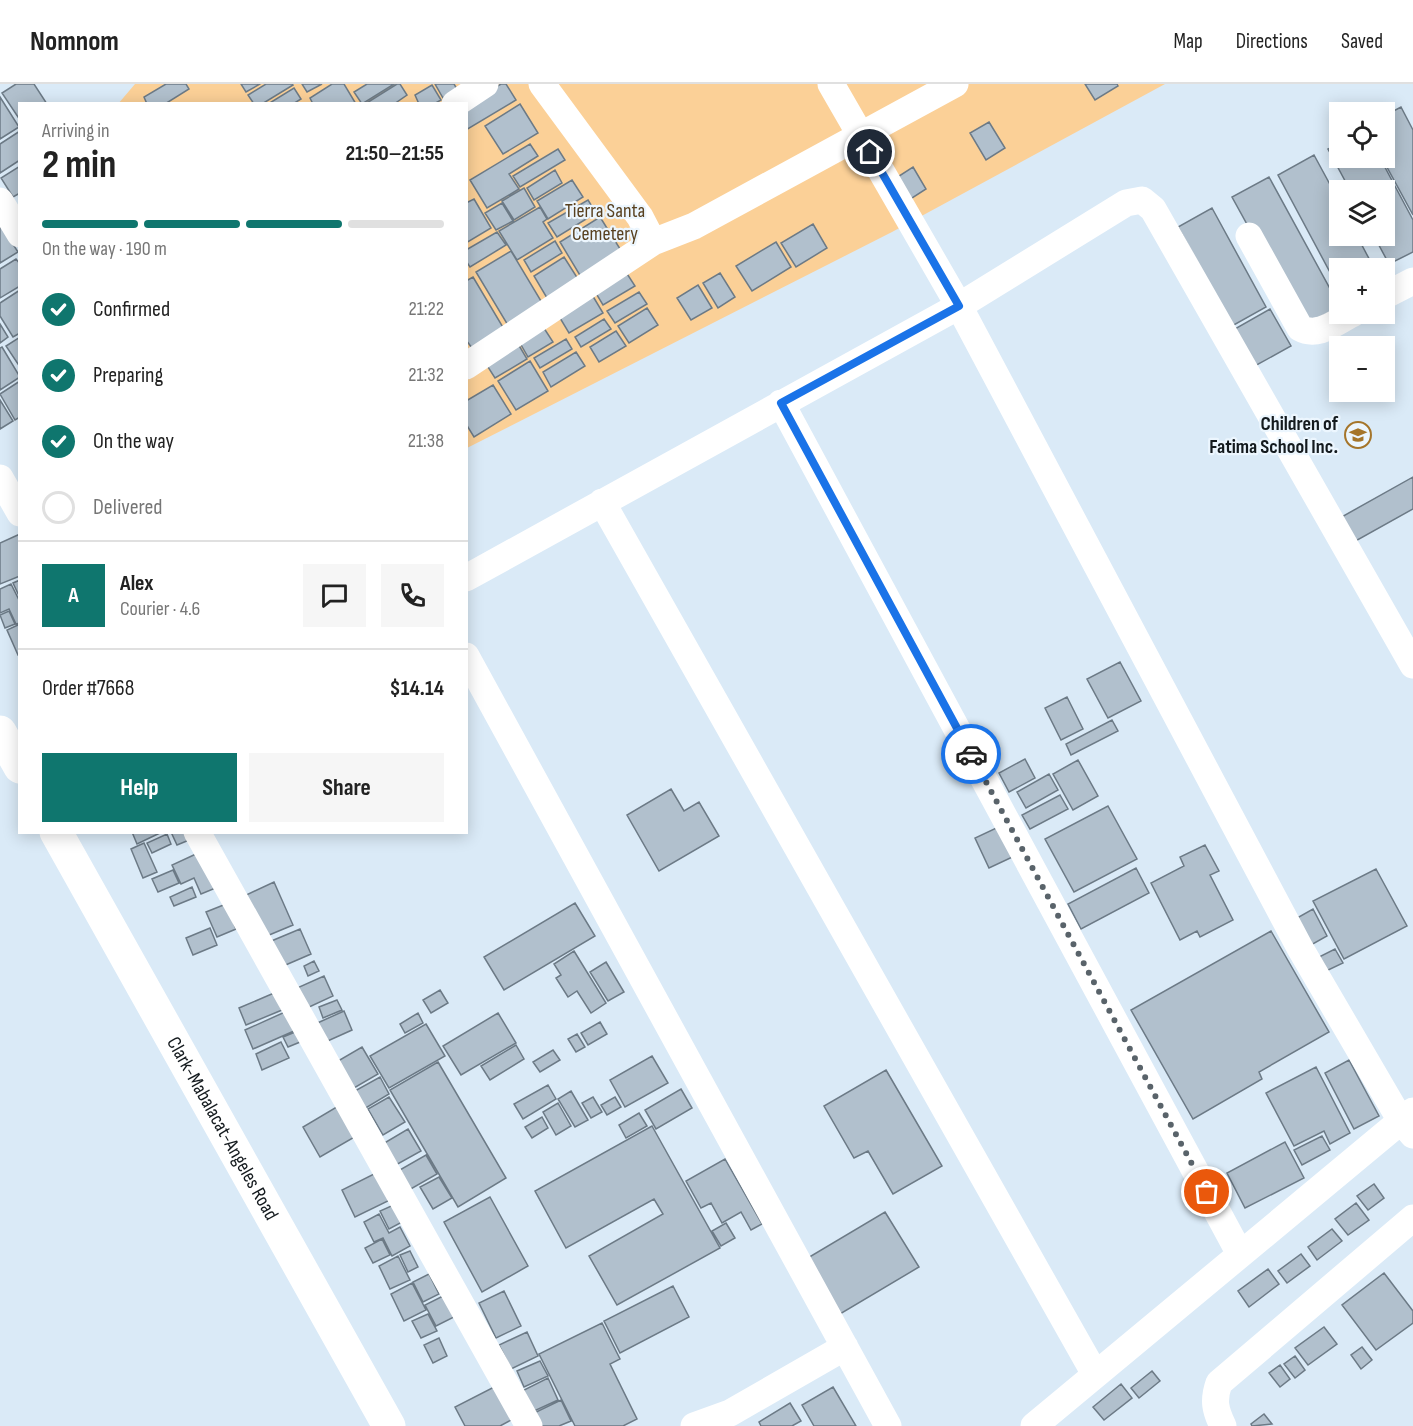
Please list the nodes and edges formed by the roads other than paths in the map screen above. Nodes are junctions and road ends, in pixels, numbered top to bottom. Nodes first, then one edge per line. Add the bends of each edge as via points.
1 (485, 84) edge
2 (542, 84) edge
3 (831, 84) edge
4 (955, 84) edge
5 (458, 102) edge
6 (861, 137) junction
7 (0, 201) edge
8 (18, 231) edge
9 (1249, 236) dead end
10 (653, 242) junction
11 (1413, 281) edge
12 (1395, 290) edge
13 (959, 306) junction
14 (1333, 324) edge
15 (468, 365) edge
16 (781, 403) junction
17 (0, 478) edge
18 (602, 502) junction
19 (18, 510) edge
20 (468, 577) edge
21 (468, 661) edge
22 (1413, 665) edge
23 (0, 732) edge
24 (18, 764) edge
25 (57, 834) edge
26 (198, 834) edge
27 (1409, 1122) edge
28 (1413, 1218) edge
29 (1240, 1254) junction
30 (845, 1347) junction
31 (1095, 1374) junction
32 (388, 1426) edge
33 (529, 1426) edge
34 (694, 1426) edge
35 (888, 1426) edge
36 (1034, 1426) edge
37 (1223, 1426) edge

1 - 5 street
2 - 10 street via 640,217
3 - 6 street
4 - 6 street
6 - 10 street via 694,226
6 - 13 street
7 - 8 street
9 - 14 street via 1300,328 1306,332 1320,331
10 - 15 street
11 - 12 street
13 - 16 street
13 - 22 street via 1126,203 1142,200 1153,209
13 - 27 street via 1300,948
16 - 18 street
16 - 29 street
17 - 19 street
18 - 20 street
18 - 31 street
21 - 30 street
23 - 24 main road
25 - 32 main road, Clark-Mabalacat-Angeles Road
26 - 33 street
27 - 29 street
28 - 37 street via 1219,1383 1214,1397
29 - 31 street
30 - 34 street via 730,1413
30 - 35 street
31 - 36 street

